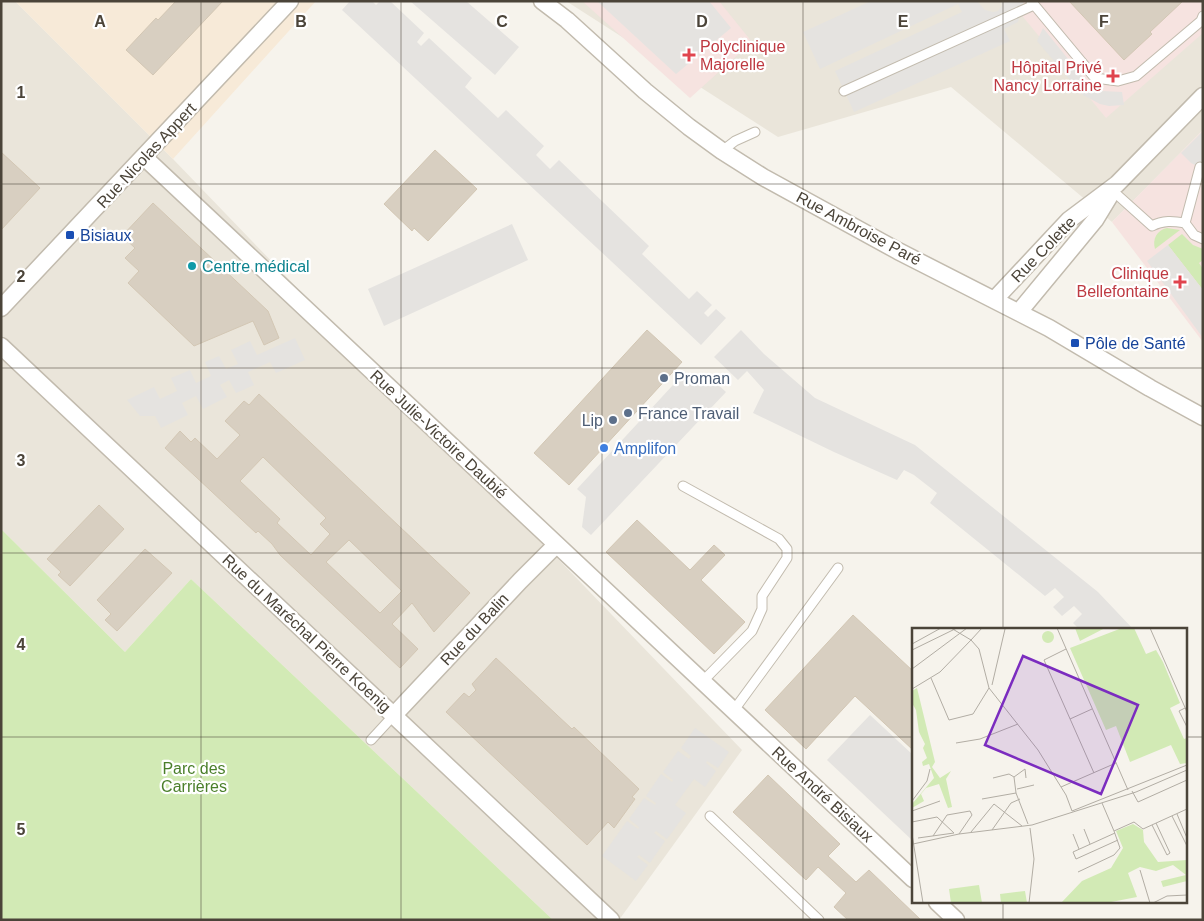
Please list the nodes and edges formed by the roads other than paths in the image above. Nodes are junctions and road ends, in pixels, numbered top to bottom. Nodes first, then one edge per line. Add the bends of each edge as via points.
1 (290, 1) edge
2 (542, 1) edge
3 (1032, 3) edge
4 (1203, 16) edge
5 (844, 92) dead end
6 (1203, 96) edge
7 (755, 132) dead end
8 (722, 151) junction
9 (144, 157) junction
10 (1200, 167) dead end
11 (1115, 188) junction
12 (1185, 223) junction
13 (1203, 239) edge
14 (995, 299) junction
15 (1, 308) edge
16 (1019, 312) junction
17 (1, 346) edge
18 (1203, 417) edge
19 (682, 486) dead end
20 (556, 545) junction
21 (838, 568) dead end
22 (703, 681) junction
23 (734, 710) junction
24 (394, 715) junction
25 (371, 740) dead end
26 (710, 816) dead end
27 (912, 878) edge
28 (939, 904) edge
29 (612, 920) edge
30 (819, 920) edge
31 (956, 920) edge

1 - 9 street, Rue Nicolas Appert
2 - 8 street, Rue Ambroise Paré via 667,109
3 - 4 lane via 1096,78 1118,81 1136,76
3 - 5 lane
6 - 11 street, Rue Colette
7 - 8 lane
8 - 14 street, Rue Ambroise Paré via 881,241
9 - 15 street, Rue Nicolas Appert
9 - 20 street, Rue Julie-Victoire Daubié
10 - 12 lane
11 - 12 lane via 1152,226 1159,222
11 - 14 street, Rue Colette via 1069,220
11 - 16 street, Rue Colette via 1095,220
12 - 13 lane via 1194,235
14 - 16 street, Rue Ambroise Paré
16 - 18 street, Rue Ambroise Paré
17 - 24 street, Rue du Maréchal Pierre Koenig
19 - 22 lane via 779,539 786,549 786,558 762,596 762,609 752,631
20 - 22 street, Rue Julie-Victoire Daubié
20 - 24 street, Rue du Balin
21 - 23 lane
22 - 23 street, Rue Julie-Victoire Daubié
23 - 27 street, Rue André Bisiaux
24 - 25 lane
24 - 29 street, Rue du Maréchal Pierre Koenig
26 - 30 lane
28 - 31 street

